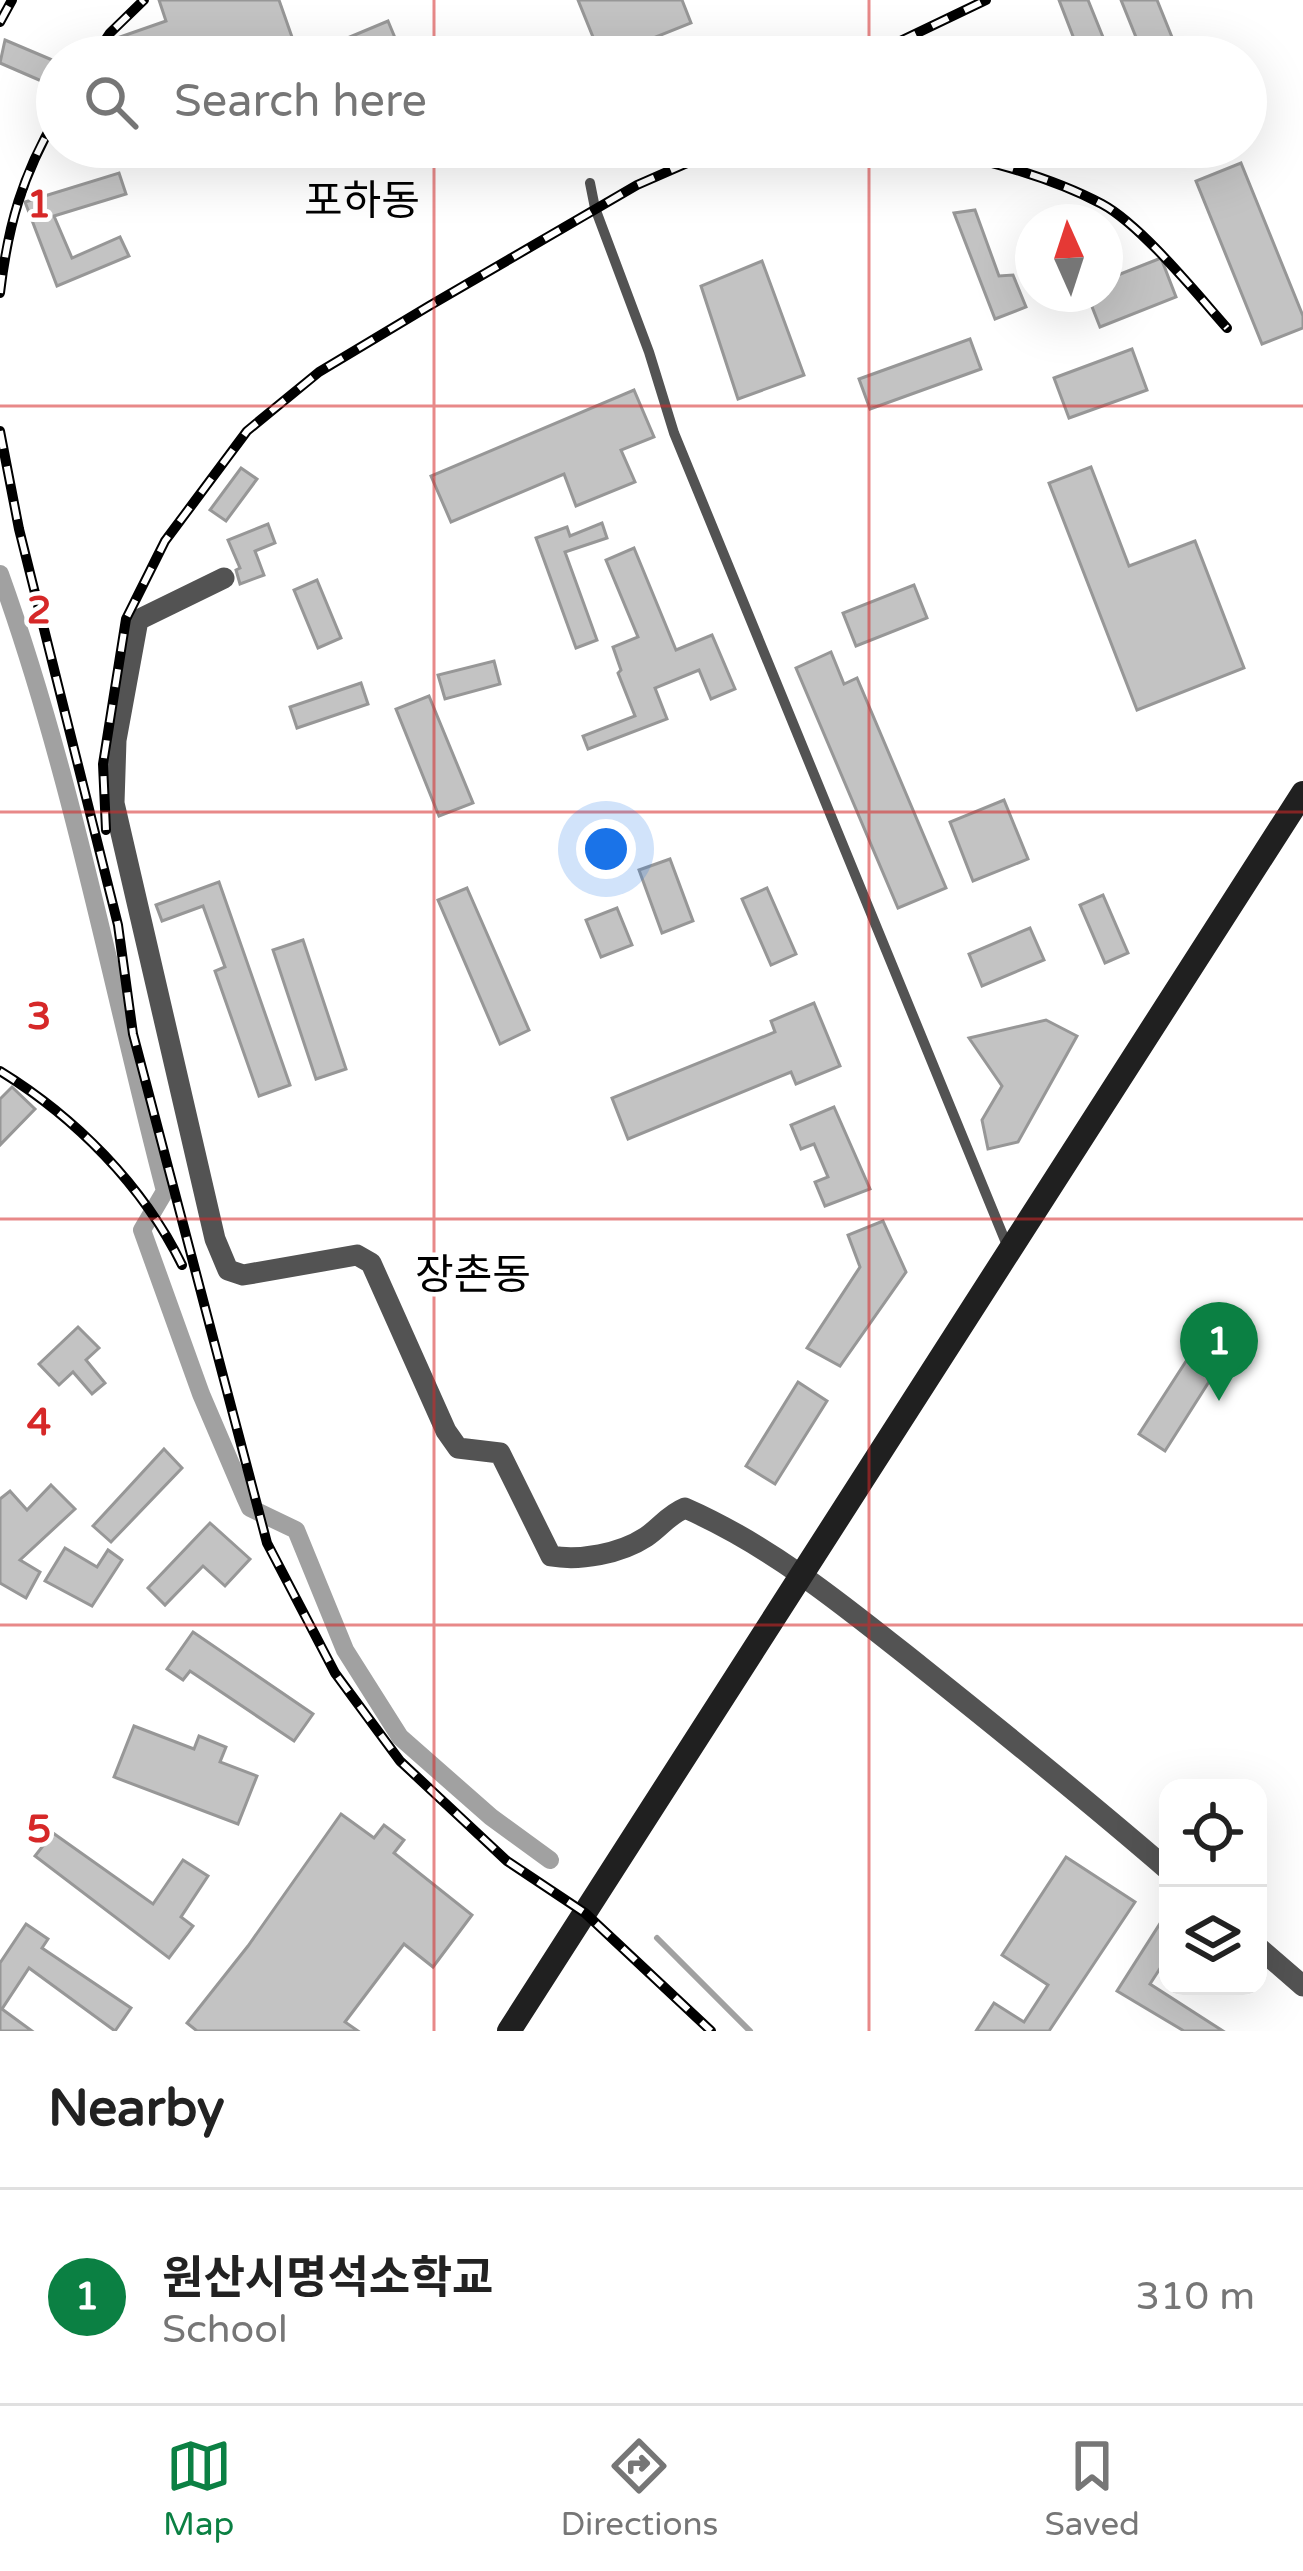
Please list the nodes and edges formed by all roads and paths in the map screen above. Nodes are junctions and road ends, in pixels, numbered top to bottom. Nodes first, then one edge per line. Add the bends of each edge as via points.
1 (590, 183) dead end
2 (224, 578) dead end
3 (1303, 793) edge
4 (1010, 1253) junction
5 (803, 1577) junction
6 (1159, 1862) edge
7 (1267, 1955) edge
8 (1303, 1986) edge
9 (509, 2031) edge

1 - 4 lane via 674,433
2 - 5 street via 138,620 116,740 114,803 228,1270 243,1275 357,1255 370,1263 446,1431 458,1448 500,1453 551,1556 578,1561 645,1538 685,1508
3 - 4 street
4 - 5 street
5 - 6 street
5 - 9 street
7 - 8 street

